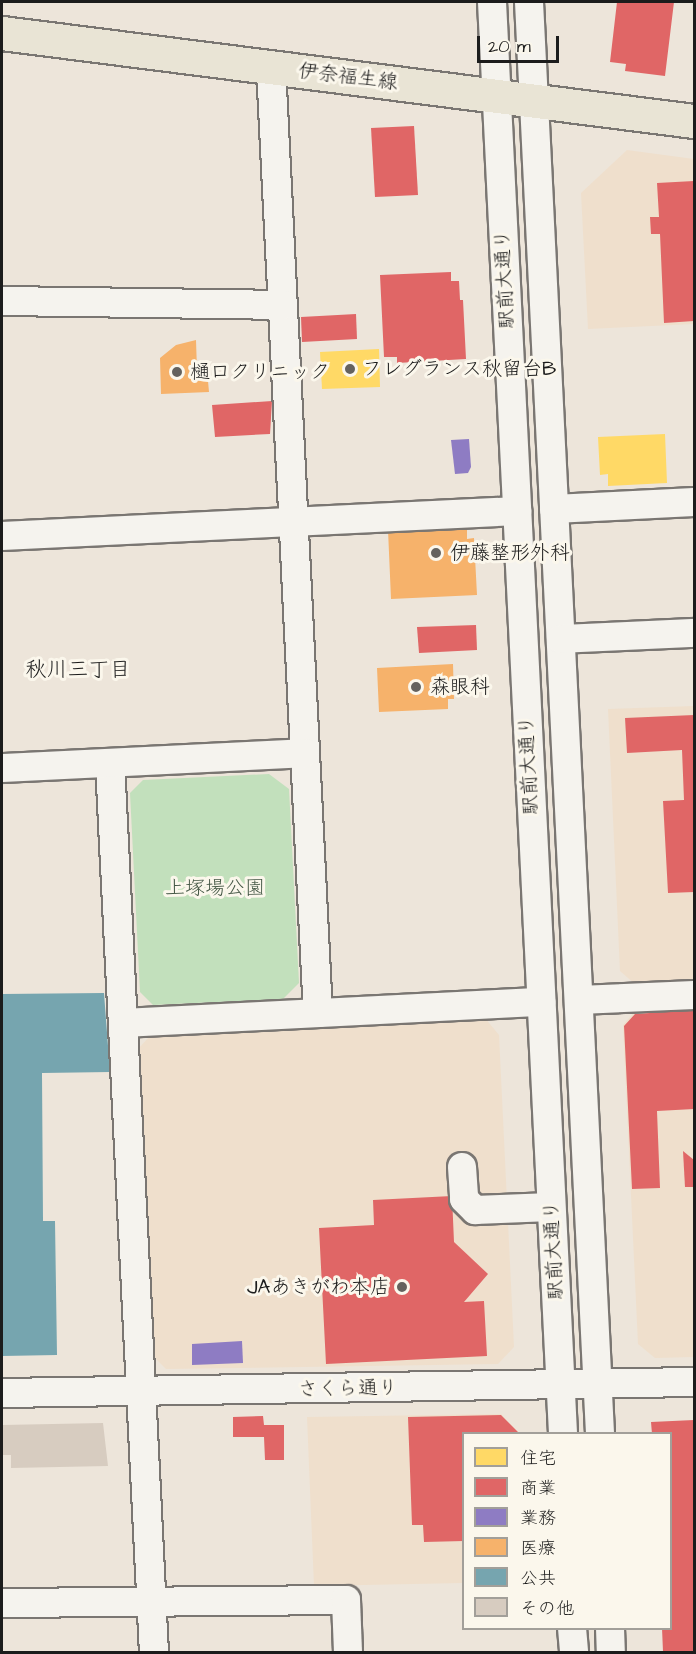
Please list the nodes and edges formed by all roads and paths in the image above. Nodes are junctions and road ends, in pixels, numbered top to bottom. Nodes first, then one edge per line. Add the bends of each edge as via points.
1 (492, 2) edge
2 (529, 2) edge
3 (2, 33) edge
4 (271, 67) junction
5 (496, 96) junction
6 (534, 101) junction
7 (694, 121) edge
8 (2, 302) edge
9 (283, 305) junction
10 (694, 502) edge
11 (554, 509) junction
12 (517, 511) junction
13 (293, 521) junction
14 (2, 536) edge
15 (694, 633) edge
16 (561, 639) junction
17 (305, 753) junction
18 (110, 763) junction
19 (2, 768) edge
20 (694, 994) edge
21 (579, 1000) junction
22 (541, 1002) junction
23 (318, 1013) junction
24 (123, 1023) junction
25 (462, 1167) dead end
26 (551, 1207) junction
27 (694, 1382) edge
28 (598, 1386) junction
29 (560, 1387) junction
30 (141, 1392) junction
31 (2, 1393) edge
32 (563, 1432) edge
33 (600, 1432) edge
34 (151, 1601) junction
35 (2, 1603) edge
36 (572, 1630) edge
37 (610, 1630) edge
38 (154, 1653) edge
39 (348, 1653) edge
40 (574, 1653) edge
41 (611, 1653) edge

1 - 5 street, 駅前大通り
2 - 6 street, 駅前大通り
3 - 4 main road, 伊奈福生線
4 - 5 main road, 伊奈福生線
4 - 9 street
5 - 6 main road, 伊奈福生線
5 - 12 street, 駅前大通り
6 - 7 main road, 伊奈福生線
6 - 11 street, 駅前大通り
8 - 9 street
9 - 13 street
10 - 11 street
11 - 16 street, 駅前大通り
12 - 13 street
12 - 22 street, 駅前大通り
13 - 14 street
13 - 17 street
15 - 16 street
16 - 21 street, 駅前大通り
17 - 18 street
17 - 23 street
18 - 19 street
18 - 24 street
20 - 21 street
21 - 28 street, 駅前大通り
22 - 23 street
22 - 26 street, 駅前大通り
23 - 24 street
24 - 30 street
25 - 26 street via 464,1199 475,1210
26 - 29 street, 駅前大通り
27 - 28 street, さくら通り
28 - 29 street, さくら通り
28 - 33 street, 駅前大通り
29 - 30 street, さくら通り
29 - 32 street, 駅前大通り
30 - 31 street, さくら通り
30 - 34 street
34 - 35 street
34 - 38 street
34 - 39 street via 346,1600
36 - 40 street
37 - 41 street

